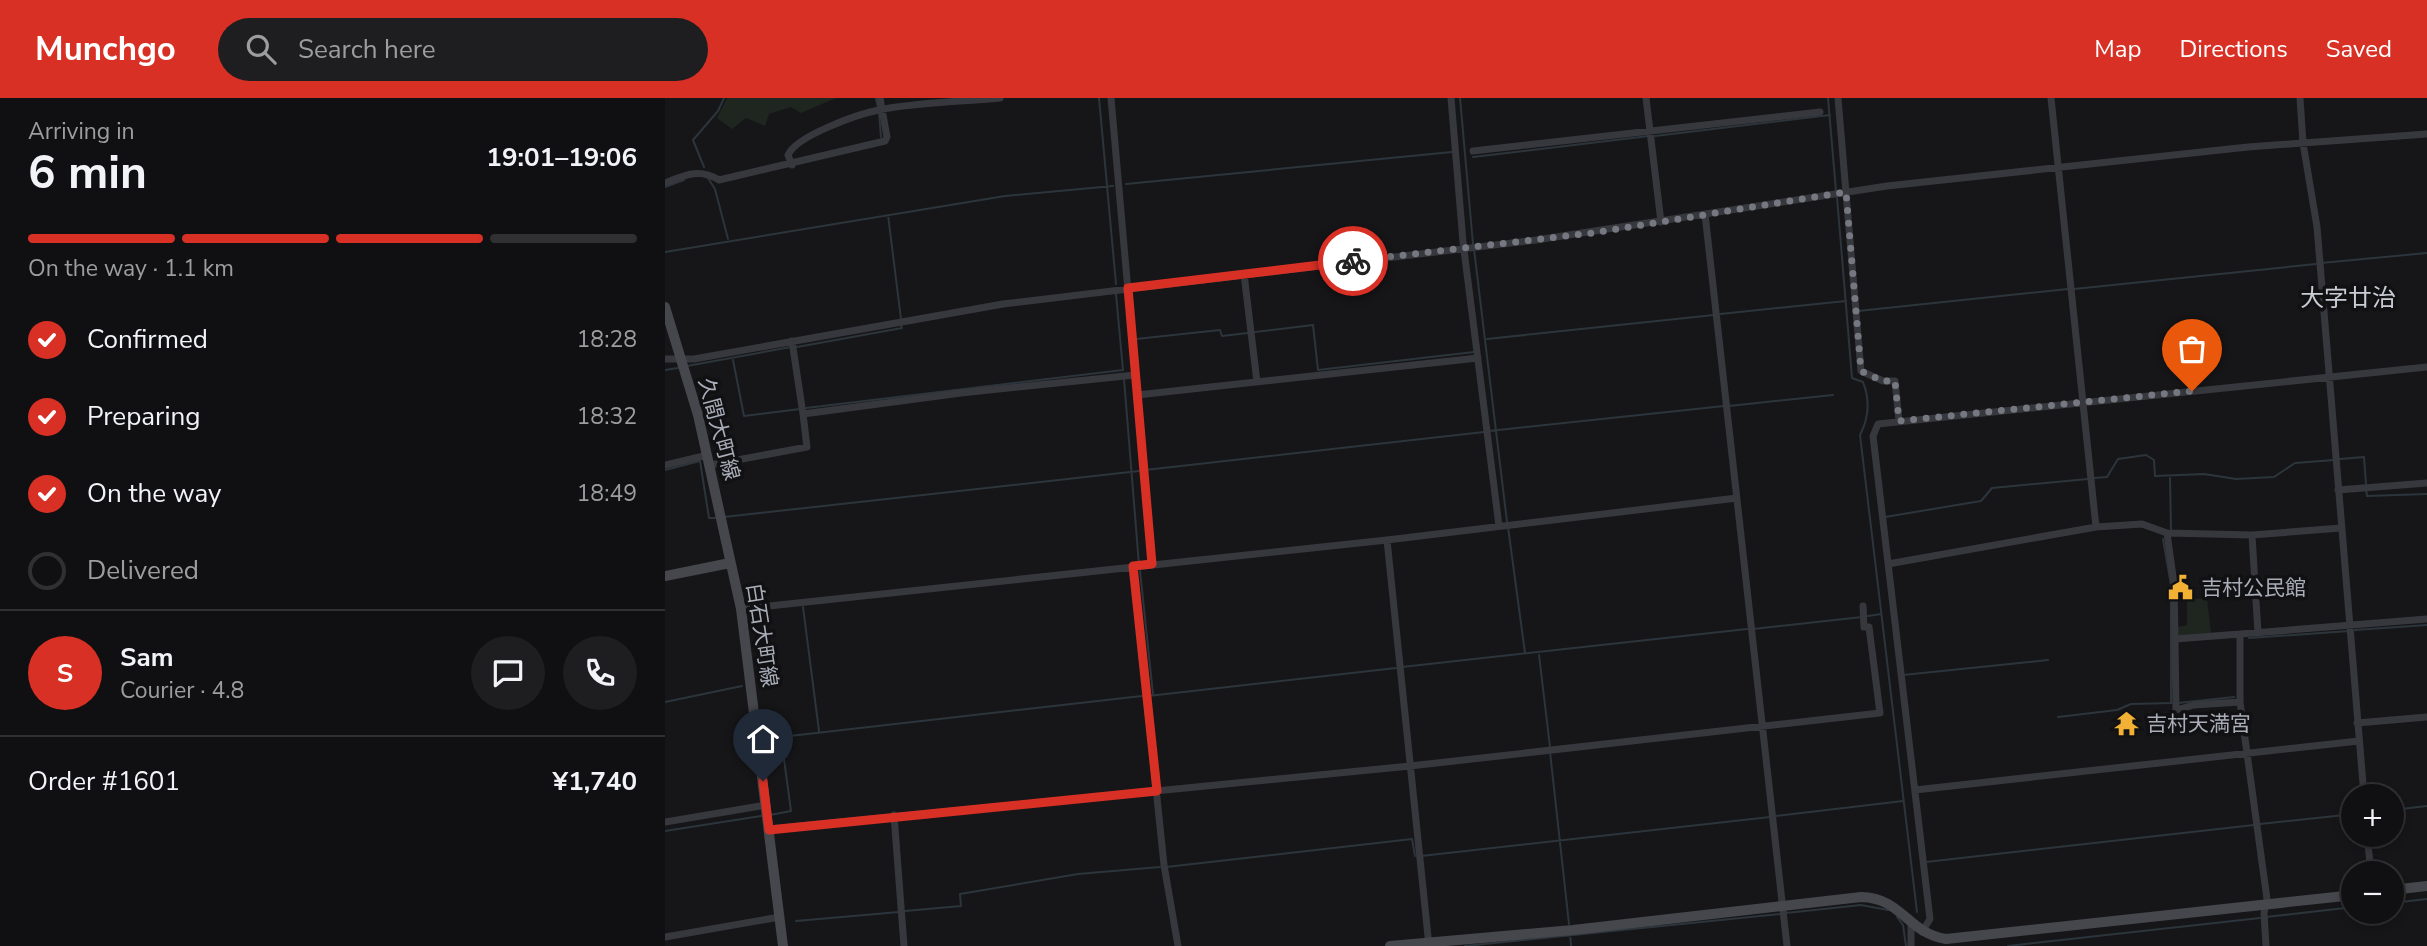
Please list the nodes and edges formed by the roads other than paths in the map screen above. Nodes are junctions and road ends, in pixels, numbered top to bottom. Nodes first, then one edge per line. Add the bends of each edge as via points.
1 (880, 98) edge
2 (1000, 98) edge
3 (1111, 98) edge
4 (1451, 98) edge
5 (1646, 98) edge
6 (1837, 98) edge
7 (2051, 98) edge
8 (2300, 98) edge
9 (879, 110) junction
10 (1820, 112) dead end
11 (2427, 134) edge
12 (1651, 135) junction
13 (2303, 143) junction
14 (1473, 151) dead end
15 (792, 165) junction
16 (2059, 167) junction
17 (665, 183) edge
18 (1840, 193) junction
19 (1705, 214) junction
20 (1661, 222) junction
21 (1470, 248) junction
22 (1244, 274) junction
23 (1128, 288) junction
24 (665, 307) edge
25 (665, 333) edge
26 (675, 341) junction
27 (792, 346) junction
28 (1477, 354) junction
29 (665, 359) edge
30 (682, 364) junction
31 (2427, 368) edge
32 (1135, 375) junction
33 (2328, 378) junction
34 (1257, 382) junction
35 (1137, 395) junction
36 (2083, 402) junction
37 (802, 410) junction
38 (1899, 421) junction
39 (709, 460) junction
40 (665, 465) edge
41 (2427, 483) edge
42 (2338, 491) junction
43 (1737, 498) junction
44 (1505, 526) junction
45 (2097, 527) junction
46 (2341, 528) junction
47 (2167, 533) junction
48 (2252, 535) junction
49 (1387, 540) junction
50 (730, 563) junction
51 (1152, 564) junction
52 (1888, 564) junction
53 (1137, 566) junction
54 (665, 576) edge
55 (741, 609) junction
56 (1863, 612) dead end
57 (2427, 619) edge
58 (2348, 629) junction
59 (2258, 633) junction
60 (2241, 634) junction
61 (2175, 639) junction
62 (2240, 702) junction
63 (2427, 717) edge
64 (2357, 723) junction
65 (1762, 726) junction
66 (2359, 741) junction
67 (2248, 753) junction
68 (1410, 766) junction
69 (2363, 784) edge
70 (1915, 790) junction
71 (1157, 791) junction
72 (894, 815) junction
73 (768, 816) junction
74 (665, 822) edge
75 (2427, 887) edge
76 (2404, 889) edge
77 (2341, 898) edge
78 (1783, 911) junction
79 (2264, 913) junction
80 (780, 917) junction
81 (1917, 928) junction
82 (665, 937) edge
83 (1429, 945) edge
84 (783, 946) edge
85 (904, 946) edge
86 (1178, 946) edge
87 (1390, 946) edge
88 (1787, 946) edge
89 (1911, 946) edge
90 (2266, 946) edge

1 - 9 street
2 - 9 street
3 - 23 street
4 - 21 street
5 - 12 street
6 - 18 street
7 - 16 street
8 - 13 street
9 - 15 street via 820,131 790,150
9 - 15 street via 885,141
10 - 12 street
11 - 13 street
12 - 14 street
12 - 20 street
13 - 16 street
13 - 33 street via 2320,262
15 - 17 street via 719,180 708,173 692,172
16 - 18 street
16 - 36 street
18 - 19 street
18 - 38 street via 1861,371 1895,381
19 - 20 street
19 - 43 street
20 - 21 street
21 - 22 street
21 - 28 street
22 - 23 street
22 - 34 street
23 - 27 street via 901,321
23 - 32 street
24 - 26 street, 久間大町線
25 - 26 street
26 - 30 street, 久間大町線
27 - 30 street
27 - 37 street
28 - 34 street
28 - 44 street
29 - 30 street
30 - 39 street, 久間大町線
31 - 33 street
32 - 35 street
32 - 37 street
33 - 36 street
33 - 42 street
34 - 35 street
35 - 51 street
36 - 38 street
36 - 45 street
37 - 39 street via 807,447
38 - 52 street via 1878,424 1873,436
39 - 40 street
39 - 50 street, 久間大町線
41 - 42 street
42 - 46 street
43 - 44 street
43 - 65 street
44 - 49 street
45 - 47 street via 2142,524
45 - 52 street
46 - 48 street
46 - 58 street
47 - 48 street
47 - 61 street
48 - 59 street
49 - 51 street
49 - 68 street
50 - 54 street, 白石大町線
50 - 55 street, 白石大町線
51 - 53 street
52 - 70 street
53 - 55 street
53 - 71 street
55 - 73 street, 白石大町線
56 - 65 street via 1864,627 1870,627 1880,713
57 - 58 street
58 - 59 street
58 - 64 street
59 - 60 street
60 - 61 street
60 - 62 street
61 - 62 street via 2176,710
62 - 67 street
63 - 64 street
64 - 66 street
65 - 68 street
65 - 78 street
66 - 67 street
66 - 69 street
67 - 70 street
67 - 79 street via 2267,899
68 - 71 street
68 - 83 street
70 - 81 street via 1930,919
71 - 72 street
71 - 86 street
72 - 73 street
72 - 85 street
73 - 74 street
73 - 80 street, 白石大町線
75 - 76 street
77 - 79 street
78 - 81 street via 1876,898 1897,907
78 - 83 street
78 - 88 street
79 - 81 street via 1965,939 1946,939
79 - 90 street
80 - 82 street
80 - 84 street, 白石大町線
81 - 89 street
83 - 87 street

